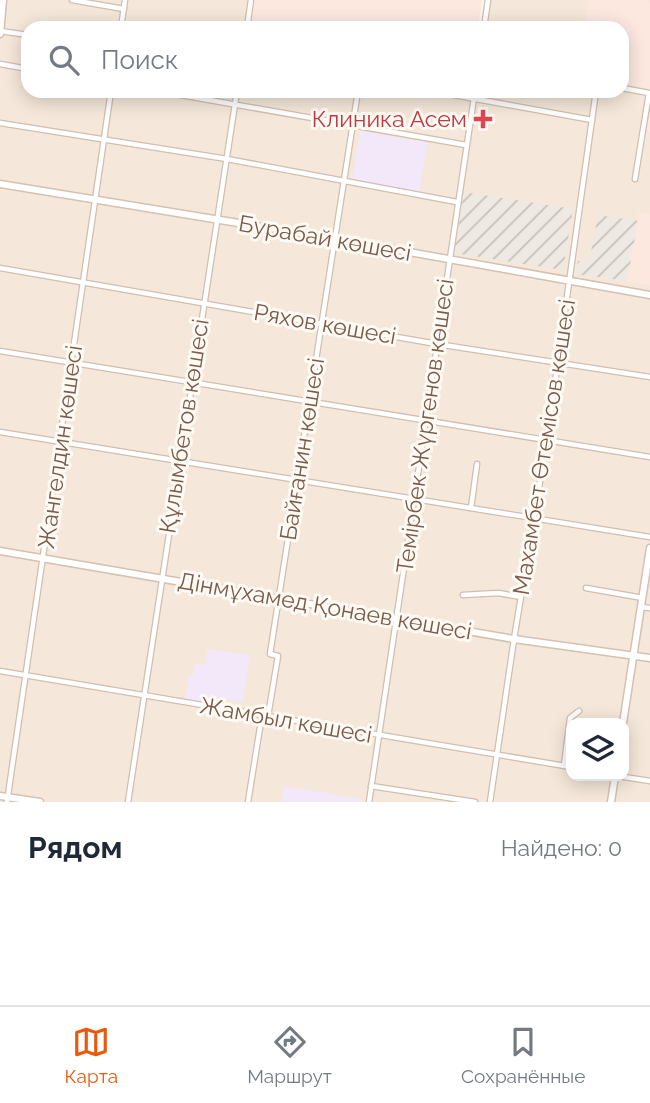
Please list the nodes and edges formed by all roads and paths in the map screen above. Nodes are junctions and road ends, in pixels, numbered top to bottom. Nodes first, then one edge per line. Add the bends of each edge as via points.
1 (3, 0) edge
2 (72, 0) edge
3 (125, 0) edge
4 (251, 0) edge
5 (488, 0) edge
6 (124, 9) junction
7 (122, 21) edge
8 (248, 21) edge
9 (485, 21) edge
10 (0, 32) edge
11 (21, 34) edge
12 (0, 64) edge
13 (21, 68) edge
14 (629, 89) edge
15 (649, 93) edge
16 (110, 98) edge
17 (199, 98) edge
18 (236, 98) edge
19 (357, 98) edge
20 (469, 98) edge
21 (595, 98) edge
22 (474, 99) junction
23 (235, 104) junction
24 (592, 120) junction
25 (0, 123) edge
26 (353, 125) junction
27 (105, 141) junction
28 (466, 145) junction
29 (227, 159) junction
30 (635, 179) dead end
31 (344, 183) junction
32 (0, 184) edge
33 (95, 200) junction
34 (457, 202) junction
35 (217, 220) junction
36 (336, 239) junction
37 (449, 260) junction
38 (0, 268) edge
39 (569, 281) junction
40 (84, 282) junction
41 (650, 295) edge
42 (203, 303) junction
43 (321, 324) junction
44 (437, 344) junction
45 (0, 351) edge
46 (72, 363) junction
47 (558, 363) junction
48 (650, 377) edge
49 (191, 383) junction
50 (310, 402) junction
51 (426, 420) junction
52 (0, 432) edge
53 (547, 439) junction
54 (61, 442) junction
55 (650, 457) edge
56 (180, 461) junction
57 (477, 464) dead end
58 (297, 481) junction
59 (414, 499) junction
60 (471, 508) junction
61 (535, 519) junction
62 (650, 537) edge
63 (650, 548) edge
64 (0, 551) edge
65 (44, 558) junction
66 (161, 578) junction
67 (586, 588) dead end
68 (463, 595) dead end
69 (521, 597) junction
70 (279, 598) junction
71 (643, 598) junction
72 (641, 607) junction
73 (650, 608) edge
74 (396, 617) junction
75 (514, 639) junction
76 (634, 656) junction
77 (650, 658) edge
78 (0, 671) edge
79 (27, 676) junction
80 (145, 696) junction
81 (579, 711) dead end
82 (265, 716) junction
83 (624, 718) edge
84 (379, 735) junction
85 (497, 756) junction
86 (564, 766) joint
87 (629, 778) edge
88 (616, 781) edge
89 (650, 781) edge
90 (371, 786) junction
91 (0, 796) edge
92 (8, 799) edge
93 (489, 801) edge
94 (40, 802) edge
95 (128, 802) edge
96 (248, 802) edge
97 (369, 802) edge
98 (475, 802) edge
99 (611, 802) edge

1 - 10 street
2 - 6 street
3 - 6 street
4 - 8 street
5 - 9 street
6 - 7 street
10 - 11 street
12 - 13 street
14 - 15 street
15 - 30 street
16 - 27 street, Жангелдин көшесі
17 - 23 street
18 - 23 street, Құлымбетов көшесі
19 - 26 street, Байғанин көшесі
20 - 22 street
21 - 24 street, Махамбет Өтемісов көшесі
22 - 24 street
22 - 28 street, Темірбек Жүргенов көшесі
23 - 26 street
23 - 29 street, Құлымбетов көшесі
24 - 39 street, Махамбет Өтемісов көшесі
25 - 27 street
26 - 28 street
26 - 31 street, Байғанин көшесі
27 - 29 street
27 - 33 street, Жангелдин көшесі
28 - 34 street, Темірбек Жүргенов көшесі
29 - 31 street
29 - 35 street, Құлымбетов көшесі
31 - 34 street
31 - 36 street, Байғанин көшесі
32 - 33 street, Бурабай көшесі
33 - 35 street, Бурабай көшесі
33 - 40 street, Жангелдин көшесі
34 - 37 street, Темірбек Жүргенов көшесі
35 - 36 street, Бурабай көшесі
35 - 42 street, Құлымбетов көшесі
36 - 37 street, Бурабай көшесі
36 - 43 street, Байғанин көшесі
37 - 39 street, Бурабай көшесі
37 - 44 street, Темірбек Жүргенов көшесі
38 - 40 street, Ряхов көшесі
39 - 41 street, Бурабай көшесі
39 - 47 street, Махамбет Өтемісов көшесі
40 - 42 street, Ряхов көшесі
40 - 46 street, Жангелдин көшесі
42 - 43 street, Ряхов көшесі
42 - 49 street, Құлымбетов көшесі
43 - 44 street, Ряхов көшесі
43 - 50 street, Байғанин көшесі
44 - 47 street, Ряхов көшесі
44 - 51 street, Темірбек Жүргенов көшесі
45 - 46 street
46 - 49 street
46 - 54 street, Жангелдин көшесі
47 - 48 street, Ряхов көшесі
47 - 53 street, Махамбет Өтемісов көшесі
49 - 50 street
49 - 56 street, Құлымбетов көшесі
50 - 51 street
50 - 58 street, Байғанин көшесі
51 - 53 street
51 - 59 street, Темірбек Жүргенов көшесі
52 - 54 street
53 - 55 street
53 - 61 street, Махамбет Өтемісов көшесі
54 - 56 street
54 - 65 street, Жангелдин көшесі
56 - 58 street
56 - 66 street, Құлымбетов көшесі
57 - 60 street
58 - 59 street
58 - 70 street, Байғанин көшесі
59 - 60 street
59 - 74 street, Темірбек Жүргенов көшесі
60 - 61 street
61 - 62 street
61 - 69 street, Махамбет Өтемісов көшесі
63 - 71 street
64 - 65 street, Дінмұхамед Қонаев көшесі
65 - 66 street, Дінмұхамед Қонаев көшесі
65 - 79 street, Жангелдин көшесі
66 - 70 street, Дінмұхамед Қонаев көшесі
66 - 80 street, Құлымбетов көшесі
67 - 71 street
68 - 69 street
69 - 75 street, Махамбет Өтемісов көшесі
70 - 74 street, Дінмұхамед Қонаев көшесі
70 - 82 street, Байғанин көшесі via 270,654 278,656
71 - 72 street
72 - 73 street
72 - 76 street
74 - 75 street, Дінмұхамед Қонаев көшесі
74 - 84 street, Темірбек Жүргенов көшесі
75 - 76 street, Дінмұхамед Қонаев көшесі
75 - 85 street, Махамбет Өтемісов көшесі
76 - 77 street, Дінмұхамед Қонаев көшесі
76 - 83 street
78 - 79 street, Жамбыл көшесі
79 - 80 street, Жамбыл көшесі
79 - 92 street, Жангелдин көшесі
80 - 82 street, Жамбыл көшесі
80 - 95 street, Құлымбетов көшесі
81 - 86 street via 570,718
82 - 84 street, Жамбыл көшесі
82 - 96 street, Байғанин көшесі
84 - 85 street, Жамбыл көшесі
84 - 90 street, Темірбек Жүргенов көшесі
85 - 86 street, Жамбыл көшесі
85 - 93 street, Махамбет Өтемісов көшесі
87 - 89 street
88 - 99 street
90 - 97 street, Темірбек Жүргенов көшесі
90 - 98 street
91 - 92 street
92 - 94 street

